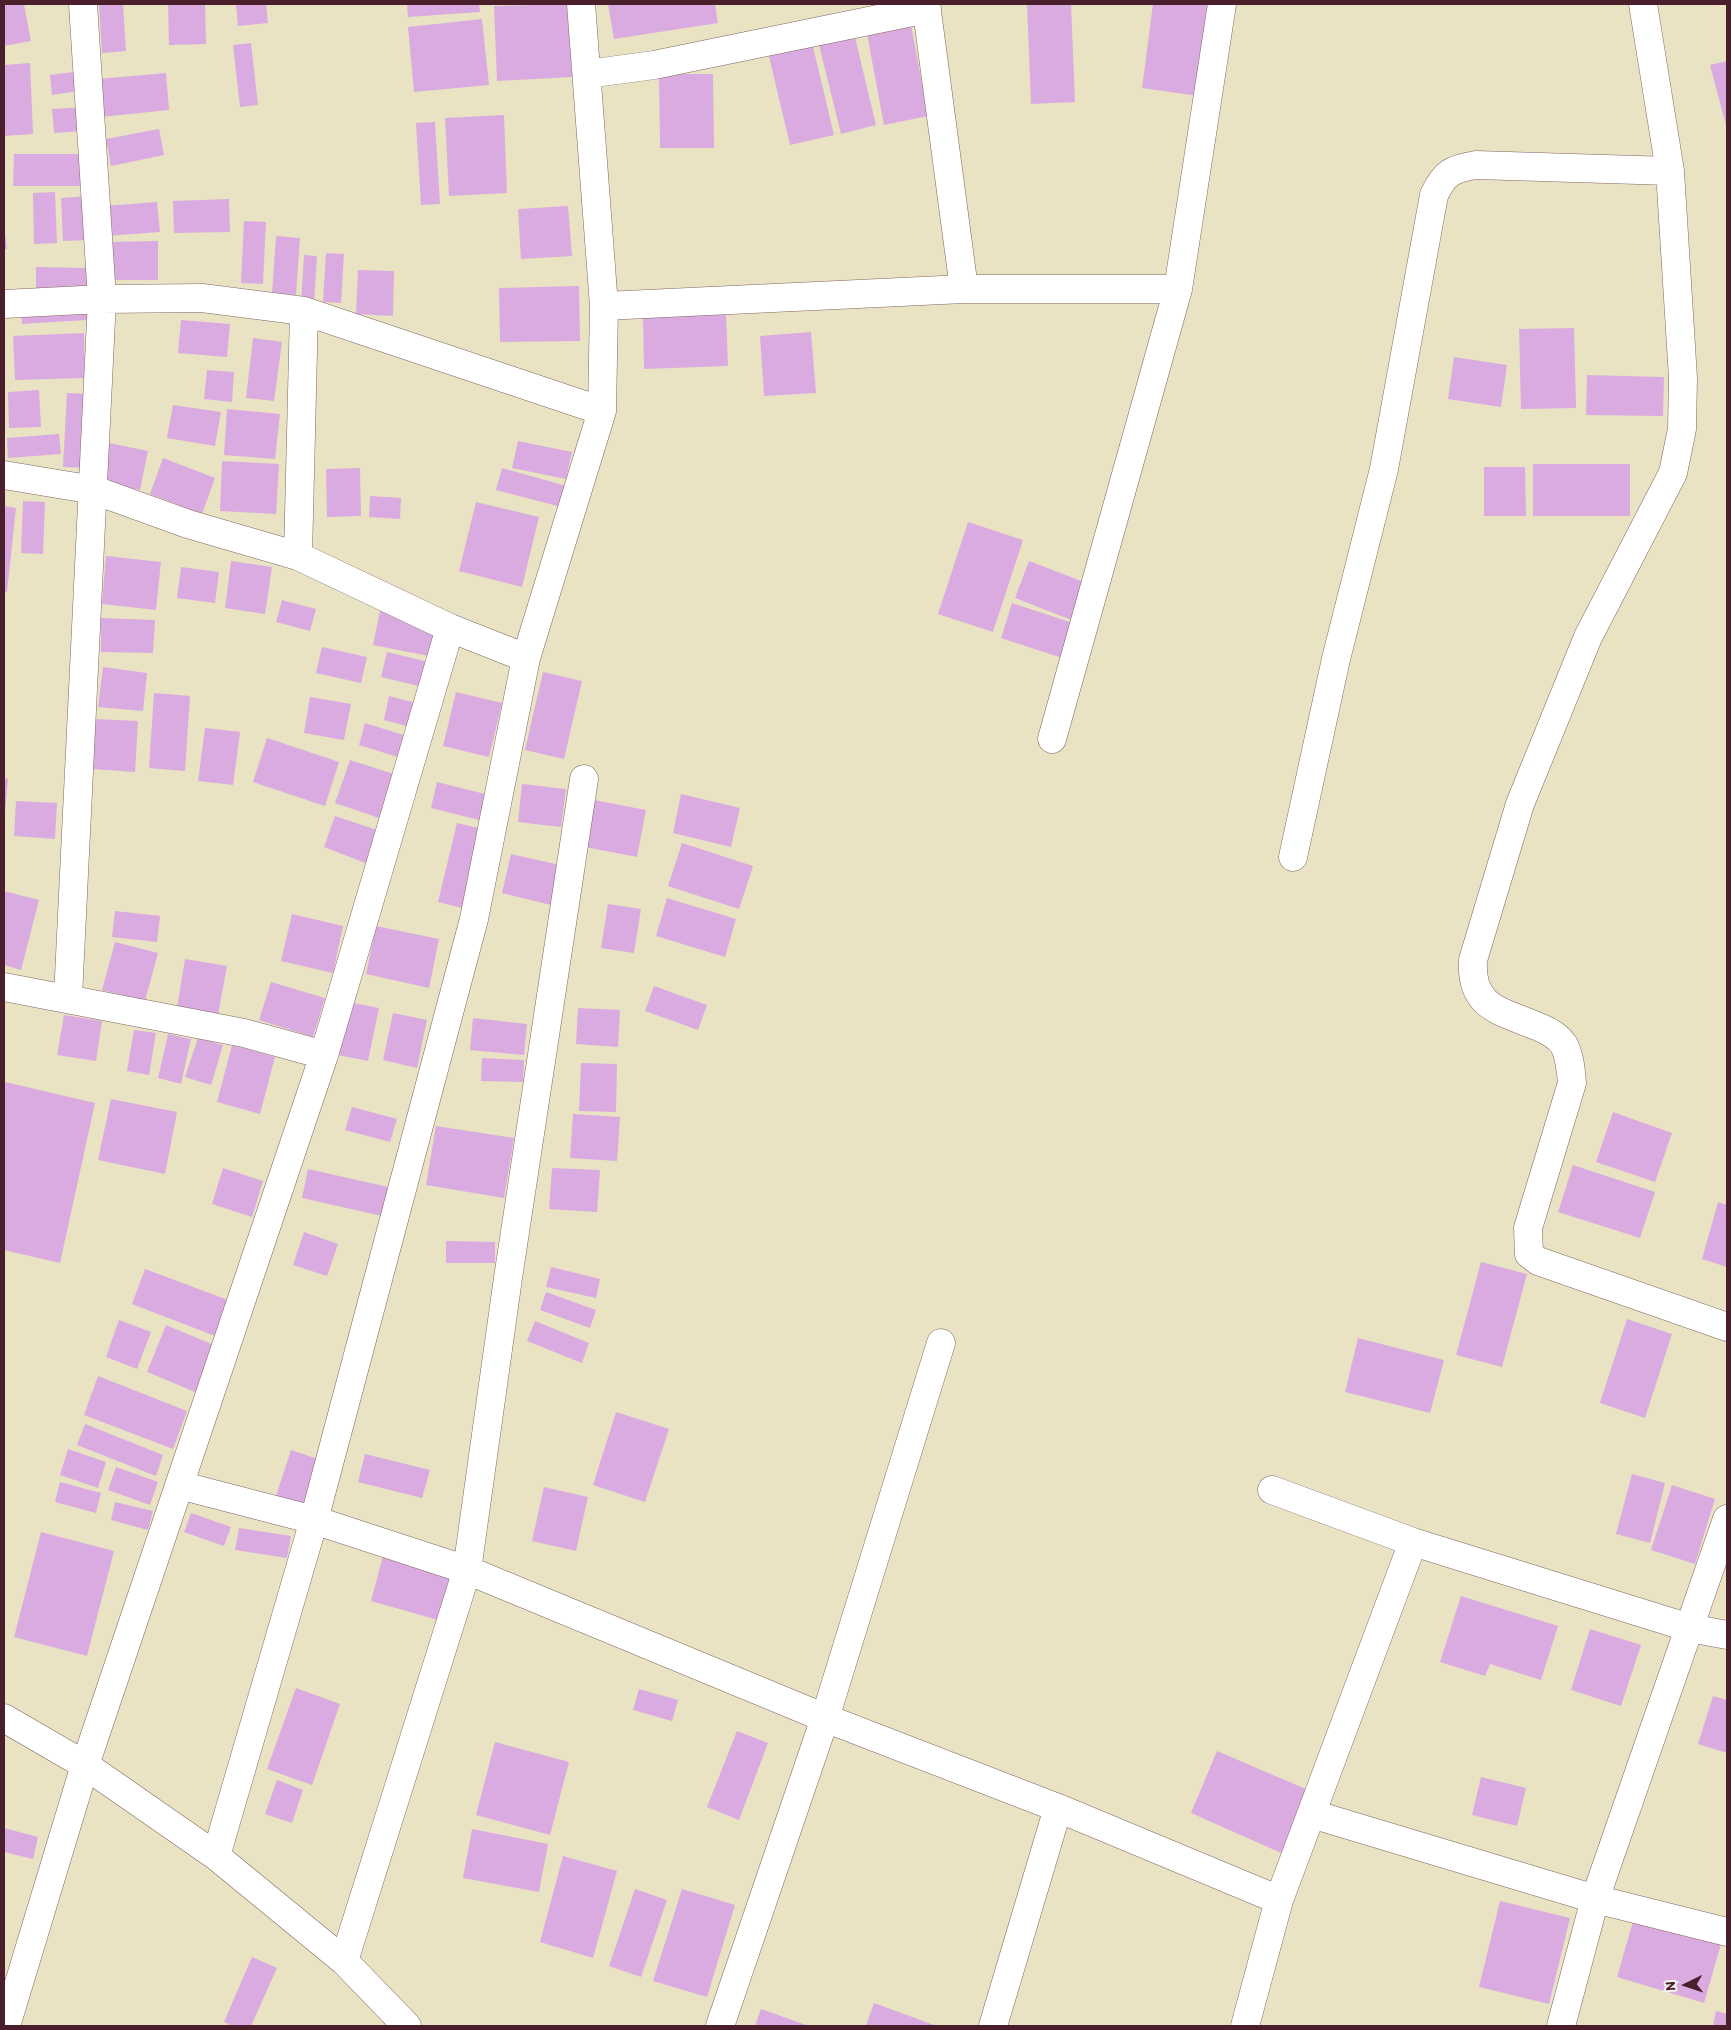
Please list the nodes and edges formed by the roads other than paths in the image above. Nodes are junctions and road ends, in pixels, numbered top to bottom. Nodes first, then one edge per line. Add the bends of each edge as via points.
1 (83, 4) edge
2 (580, 4) edge
3 (1222, 4) edge
4 (1643, 4) edge
5 (927, 6) edge
6 (587, 74) junction
7 (1670, 171) junction
8 (964, 289) junction
9 (1178, 289) junction
10 (102, 300) junction
11 (4, 304) edge
12 (604, 306) junction
13 (304, 311) junction
14 (602, 411) junction
15 (4, 474) edge
16 (94, 490) junction
17 (298, 556) junction
18 (450, 628) junction
19 (526, 658) junction
20 (1052, 739) dead end
21 (584, 779) dead end
22 (1293, 857) dead end
23 (4, 987) edge
24 (68, 998) junction
25 (324, 1055) junction
26 (1727, 1327) edge
27 (941, 1343) dead end
28 (179, 1485) junction
29 (1272, 1490) dead end
30 (1727, 1519) edge
31 (314, 1520) junction
32 (1413, 1542) junction
33 (467, 1570) junction
34 (1690, 1628) junction
35 (1727, 1635) edge
36 (4, 1718) edge
37 (825, 1718) junction
38 (85, 1765) junction
39 (1058, 1808) junction
40 (1312, 1814) junction
41 (216, 1856) junction
42 (1594, 1899) junction
43 (1279, 1900) junction
44 (1727, 1932) edge
45 (344, 1961) junction
46 (6, 2026) edge
47 (407, 2026) edge
48 (720, 2026) edge
49 (993, 2026) edge
50 (1245, 2026) edge
51 (1561, 2026) edge

1 - 10 street
2 - 6 street
3 - 9 street
4 - 7 street
5 - 6 street via 654,65
5 - 8 street
6 - 12 street
7 - 22 street via 1476,165 1455,168 1441,180 1434,195 1384,469 1336,659
7 - 26 street via 1683,378 1682,428 1673,473 1588,637 1520,804 1473,960 1472,977 1476,991 1485,1003 1551,1032 1563,1045 1570,1062 1572,1083 1528,1228 1529,1254 1538,1261
8 - 9 street
8 - 12 street
9 - 20 street
10 - 11 street
10 - 13 street via 202,298
10 - 16 street
12 - 14 street
13 - 14 street
13 - 17 street
14 - 19 street
15 - 16 street
16 - 17 street via 188,524
16 - 24 street
17 - 18 street
18 - 19 street
18 - 25 street
19 - 31 street via 474,919
21 - 33 street
23 - 24 street
24 - 25 street via 244,1033
25 - 28 street
27 - 37 street
28 - 31 street
28 - 38 street
29 - 32 street
30 - 34 street
31 - 33 street
31 - 41 street
32 - 34 street
32 - 40 street
33 - 37 street
33 - 45 street
34 - 35 street
34 - 42 street
36 - 38 street
37 - 39 street
37 - 48 street
38 - 41 street
38 - 46 street
39 - 43 street
39 - 49 street
40 - 42 street
40 - 43 street
41 - 45 street
42 - 44 street
42 - 51 street
43 - 50 street
45 - 47 street

